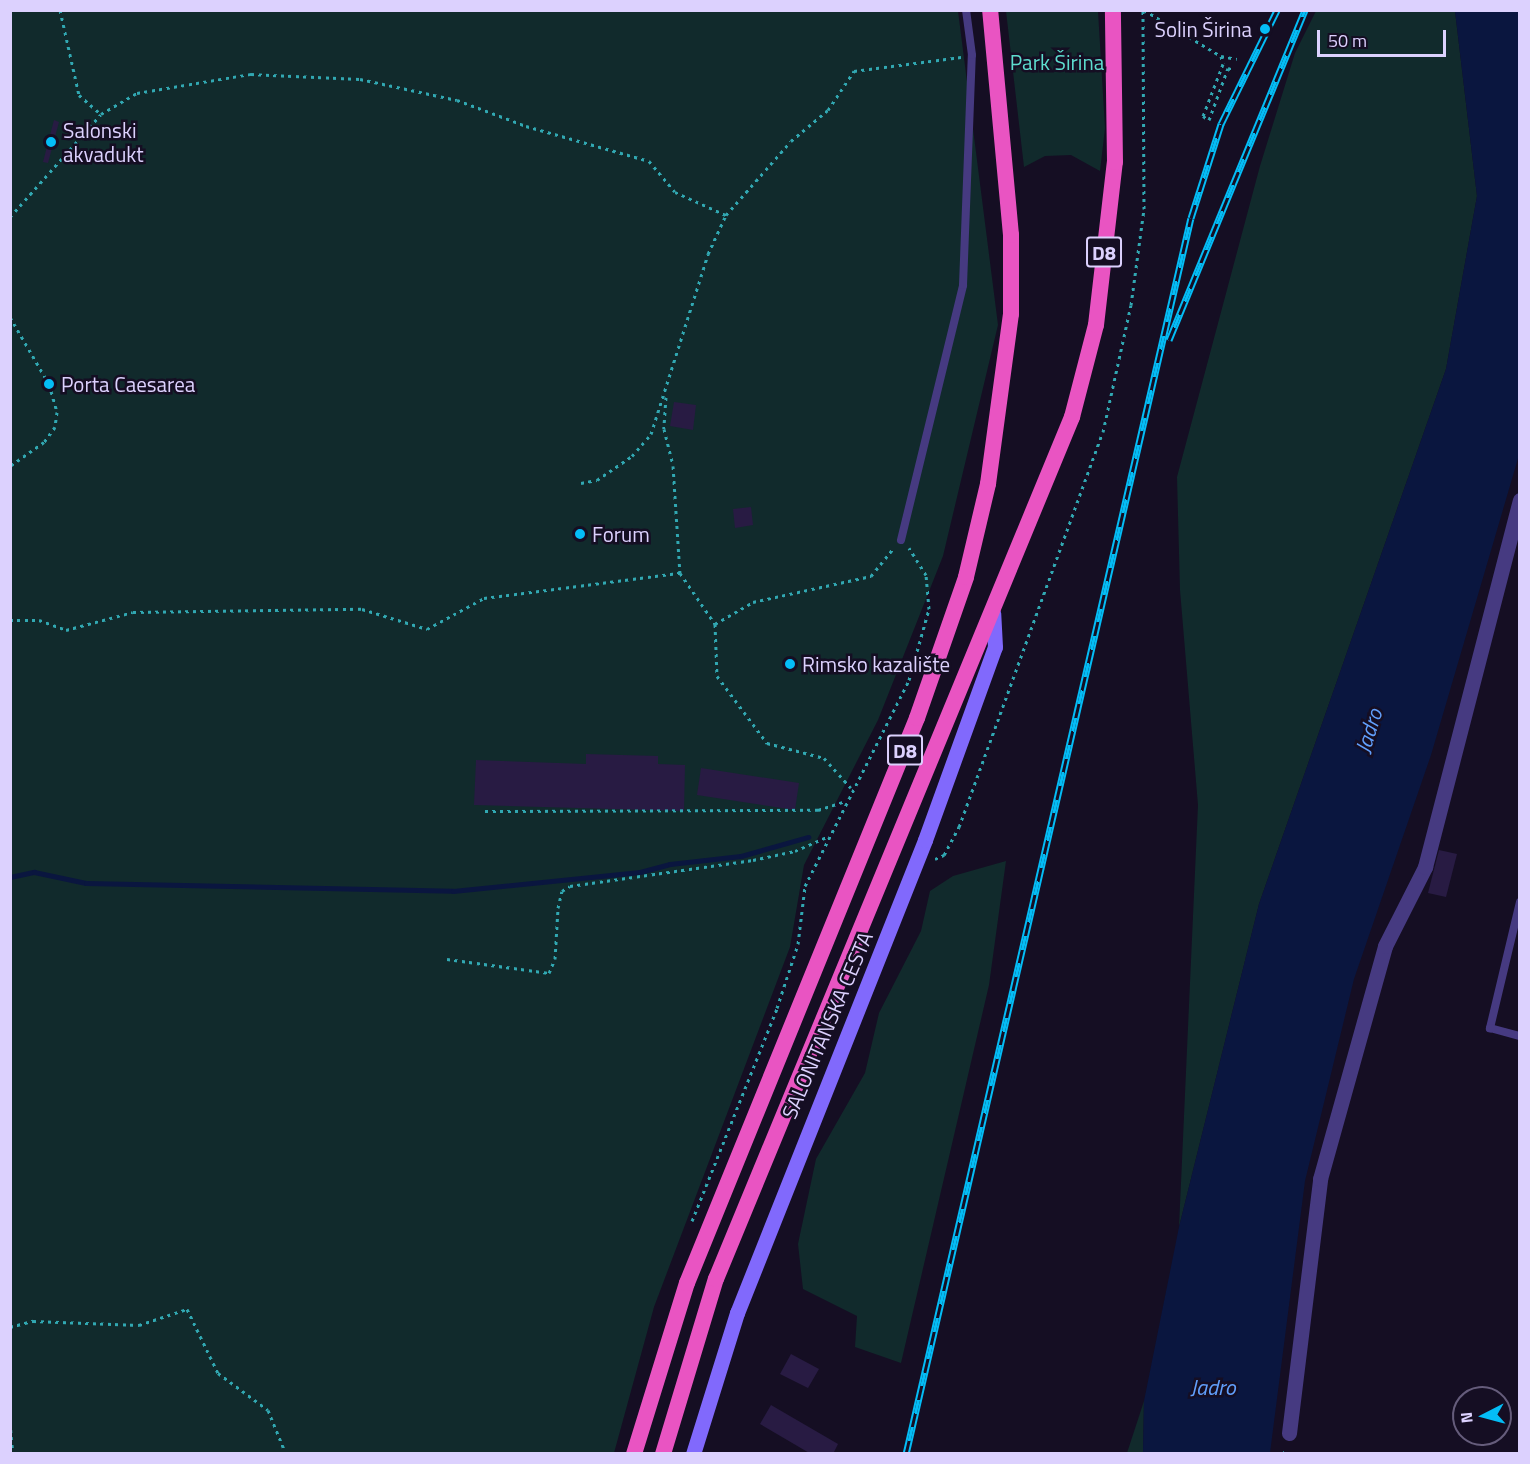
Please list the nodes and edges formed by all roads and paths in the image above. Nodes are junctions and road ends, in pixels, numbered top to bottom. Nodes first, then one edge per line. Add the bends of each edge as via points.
1 (60, 10) edge
2 (966, 10) edge
3 (990, 10) edge
4 (1113, 10) edge
5 (1144, 10) edge
6 (972, 55) junction
7 (1221, 56) junction
8 (1237, 59) dead end
9 (1233, 70) dead end
10 (101, 114) junction
11 (10, 205) edge
12 (17, 209) junction
13 (726, 215) junction
14 (10, 217) edge
15 (10, 317) edge
16 (666, 397) junction
17 (10, 466) edge
18 (581, 483) dead end
19 (1520, 500) edge
20 (901, 540) junction
21 (680, 573) junction
22 (993, 613) junction
23 (10, 620) edge
24 (715, 624) junction
25 (851, 788) junction
26 (845, 801) junction
27 (485, 812) dead end
28 (829, 836) junction
29 (1520, 902) edge
30 (447, 959) dead end
31 (1520, 1036) edge
32 (692, 1223) dead end
33 (10, 1326) edge
34 (10, 1422) edge
35 (1289, 1433) dead end
36 (12, 1448) edge
37 (13, 1454) edge
38 (286, 1454) edge
39 (634, 1454) edge
40 (663, 1454) edge
41 (693, 1454) edge

1 - 10 path via 79,95
2 - 6 lane
3 - 39 highway, D8 via 1011,235 1011,314 988,484 966,577 918,718 687,1283
4 - 22 highway, D8 via 1115,162 1096,325 1072,417
5 - 7 path
6 - 13 path via 854,71 828,110 791,141
6 - 20 lane via 963,285
7 - 8 path
7 - 9 path via 1222,64 1203,116 1209,120 1228,68
10 - 12 path
10 - 13 path via 137,93 251,74 360,79 457,100 526,126 649,161 675,192
11 - 12 path
12 - 14 path
13 - 16 path via 708,254
15 - 17 path via 49,384 57,412 55,427 44,442
16 - 18 path via 651,434 632,456 597,480
16 - 21 path via 664,429 673,466
19 - 35 street via 1425,867 1385,946 1320,1179
20 - 24 path via 871,576 753,602
20 - 25 path via 916,554 926,575 929,609 909,680
21 - 23 path via 484,598 427,629 362,609 133,612 66,630 39,620
21 - 24 path
22 - 40 highway, D8 via 716,1279
22 - 41 main road, SALONITANSKA CESTA via 995,647 914,869 801,1143 737,1313
24 - 25 path via 717,676 767,742 824,758
25 - 26 path
26 - 27 path via 818,810 783,812
26 - 28 path
28 - 30 path via 795,851 753,860 570,886 562,891 555,959 549,973
28 - 32 path via 805,886 798,944 777,1008
29 - 31 lane via 1490,1028
33 - 38 path via 33,1322 139,1325 187,1309 218,1373 268,1410
34 - 36 path
36 - 37 path

